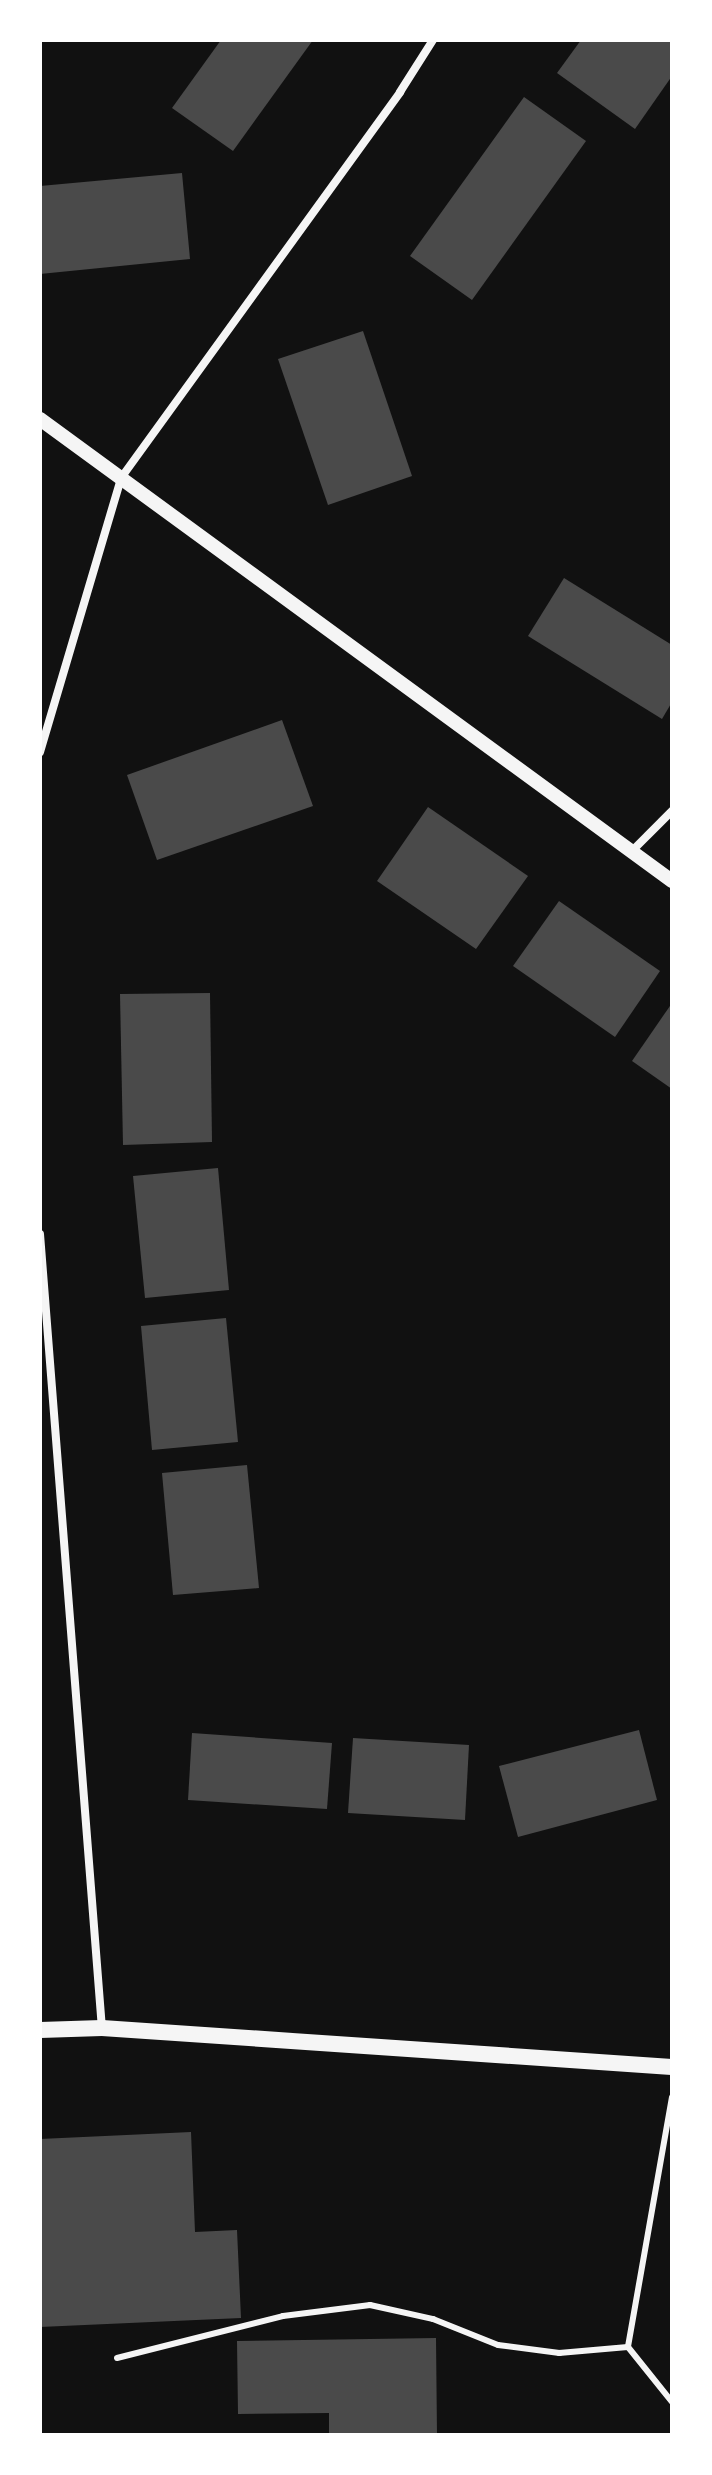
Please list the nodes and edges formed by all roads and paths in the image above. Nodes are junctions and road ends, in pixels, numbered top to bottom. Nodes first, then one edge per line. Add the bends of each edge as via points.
1 (433, 40) edge
2 (40, 419) edge
3 (121, 478) junction
4 (40, 752) edge
5 (672, 811) edge
6 (632, 851) junction
7 (672, 881) edge
8 (40, 1234) edge
9 (102, 2028) junction
10 (40, 2030) edge
11 (672, 2067) edge
12 (672, 2097) edge
13 (628, 2347) junction
14 (117, 2358) dead end
15 (672, 2402) edge

1 - 3 street
2 - 3 street
3 - 4 street
3 - 6 street
5 - 6 street
6 - 7 street
8 - 9 street
9 - 10 main road
9 - 11 main road
12 - 13 lane
13 - 14 lane via 559,2353 498,2345 433,2319 370,2305 283,2316
13 - 15 lane

